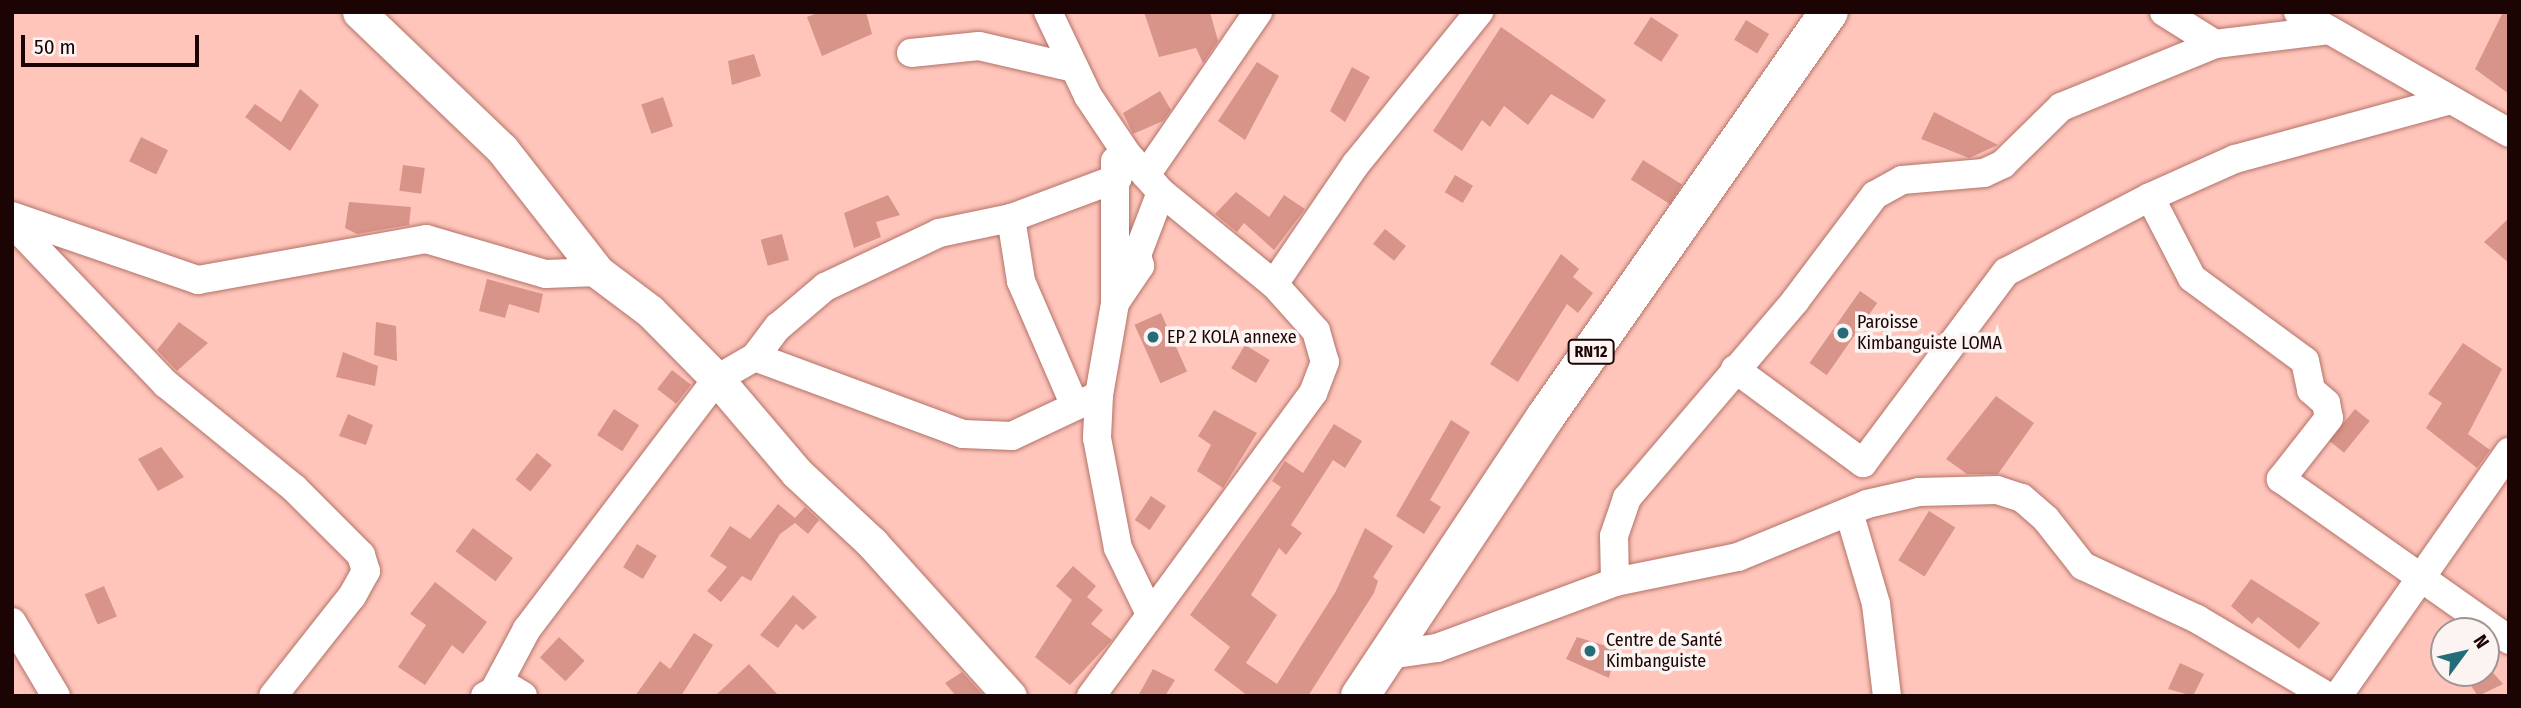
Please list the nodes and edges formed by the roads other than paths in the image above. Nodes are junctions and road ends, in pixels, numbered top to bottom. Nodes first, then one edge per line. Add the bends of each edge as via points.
1 (359, 12) edge
2 (1048, 12) edge
3 (1258, 12) edge
4 (1479, 12) edge
5 (1829, 12) edge
6 (2164, 12) edge
7 (2298, 12) edge
8 (2329, 30) junction
9 (2215, 44) junction
10 (911, 53) dead end
11 (1074, 68) junction
12 (2450, 100) junction
13 (1109, 127) junction
14 (2509, 133) edge
15 (1118, 178) junction
16 (1154, 184) junction
17 (2150, 197) junction
18 (12, 216) edge
19 (1011, 218) junction
20 (12, 223) edge
21 (598, 272) junction
22 (1273, 284) junction
23 (1115, 303) junction
24 (755, 357) junction
25 (1735, 369) junction
26 (717, 379) junction
27 (1087, 401) junction
28 (2509, 452) edge
29 (1849, 512) junction
30 (2421, 578) junction
31 (1615, 582) junction
32 (1150, 614) junction
33 (12, 622) edge
34 (2509, 640) edge
35 (1389, 655) junction
36 (491, 691) edge
37 (56, 696) edge
38 (274, 696) edge
39 (523, 696) edge
40 (1010, 696) edge
41 (1091, 696) edge
42 (1360, 696) edge
43 (1887, 696) edge
44 (2327, 696) edge
45 (2338, 696) edge

1 - 21 street via 502,149
2 - 11 street
3 - 16 street
4 - 22 street via 1356,164
5 - 35 main road, RN12 via 1546,416
6 - 9 street
7 - 8 street
8 - 9 street
8 - 12 street
9 - 25 street via 2060,107 2003,164 1984,173 1902,180 1875,195
10 - 11 street via 979,46
11 - 13 street
12 - 14 street
12 - 17 street via 2235,159
13 - 15 street
13 - 16 street
15 - 19 street
15 - 23 street
16 - 22 street
16 - 23 street via 1137,255 1139,266
17 - 25 street via 2006,272 1863,463
17 - 30 street via 2192,278 2305,361 2311,390 2326,403 2329,418 2281,479
18 - 21 street via 198,280 426,239 546,274
19 - 24 street via 939,233 825,287 778,327
19 - 27 street via 1025,293
20 - 38 street via 166,384 294,488 361,555 366,571 352,596
21 - 26 street via 650,312
22 - 32 street via 1324,346 1322,377
23 - 27 street
24 - 26 street
24 - 27 street via 963,434 1012,436
25 - 31 street via 1627,498 1614,536
26 - 36 street via 527,629
26 - 40 street via 797,473 882,553
27 - 32 street via 1118,548
28 - 30 street
29 - 31 street via 1738,558
29 - 43 street via 1877,604
29 - 44 street via 1958,488 2022,498 2083,566 2197,619
30 - 34 street
30 - 45 street
31 - 35 street via 1437,648
32 - 41 street
33 - 37 street
35 - 42 main road, RN12
36 - 39 street

